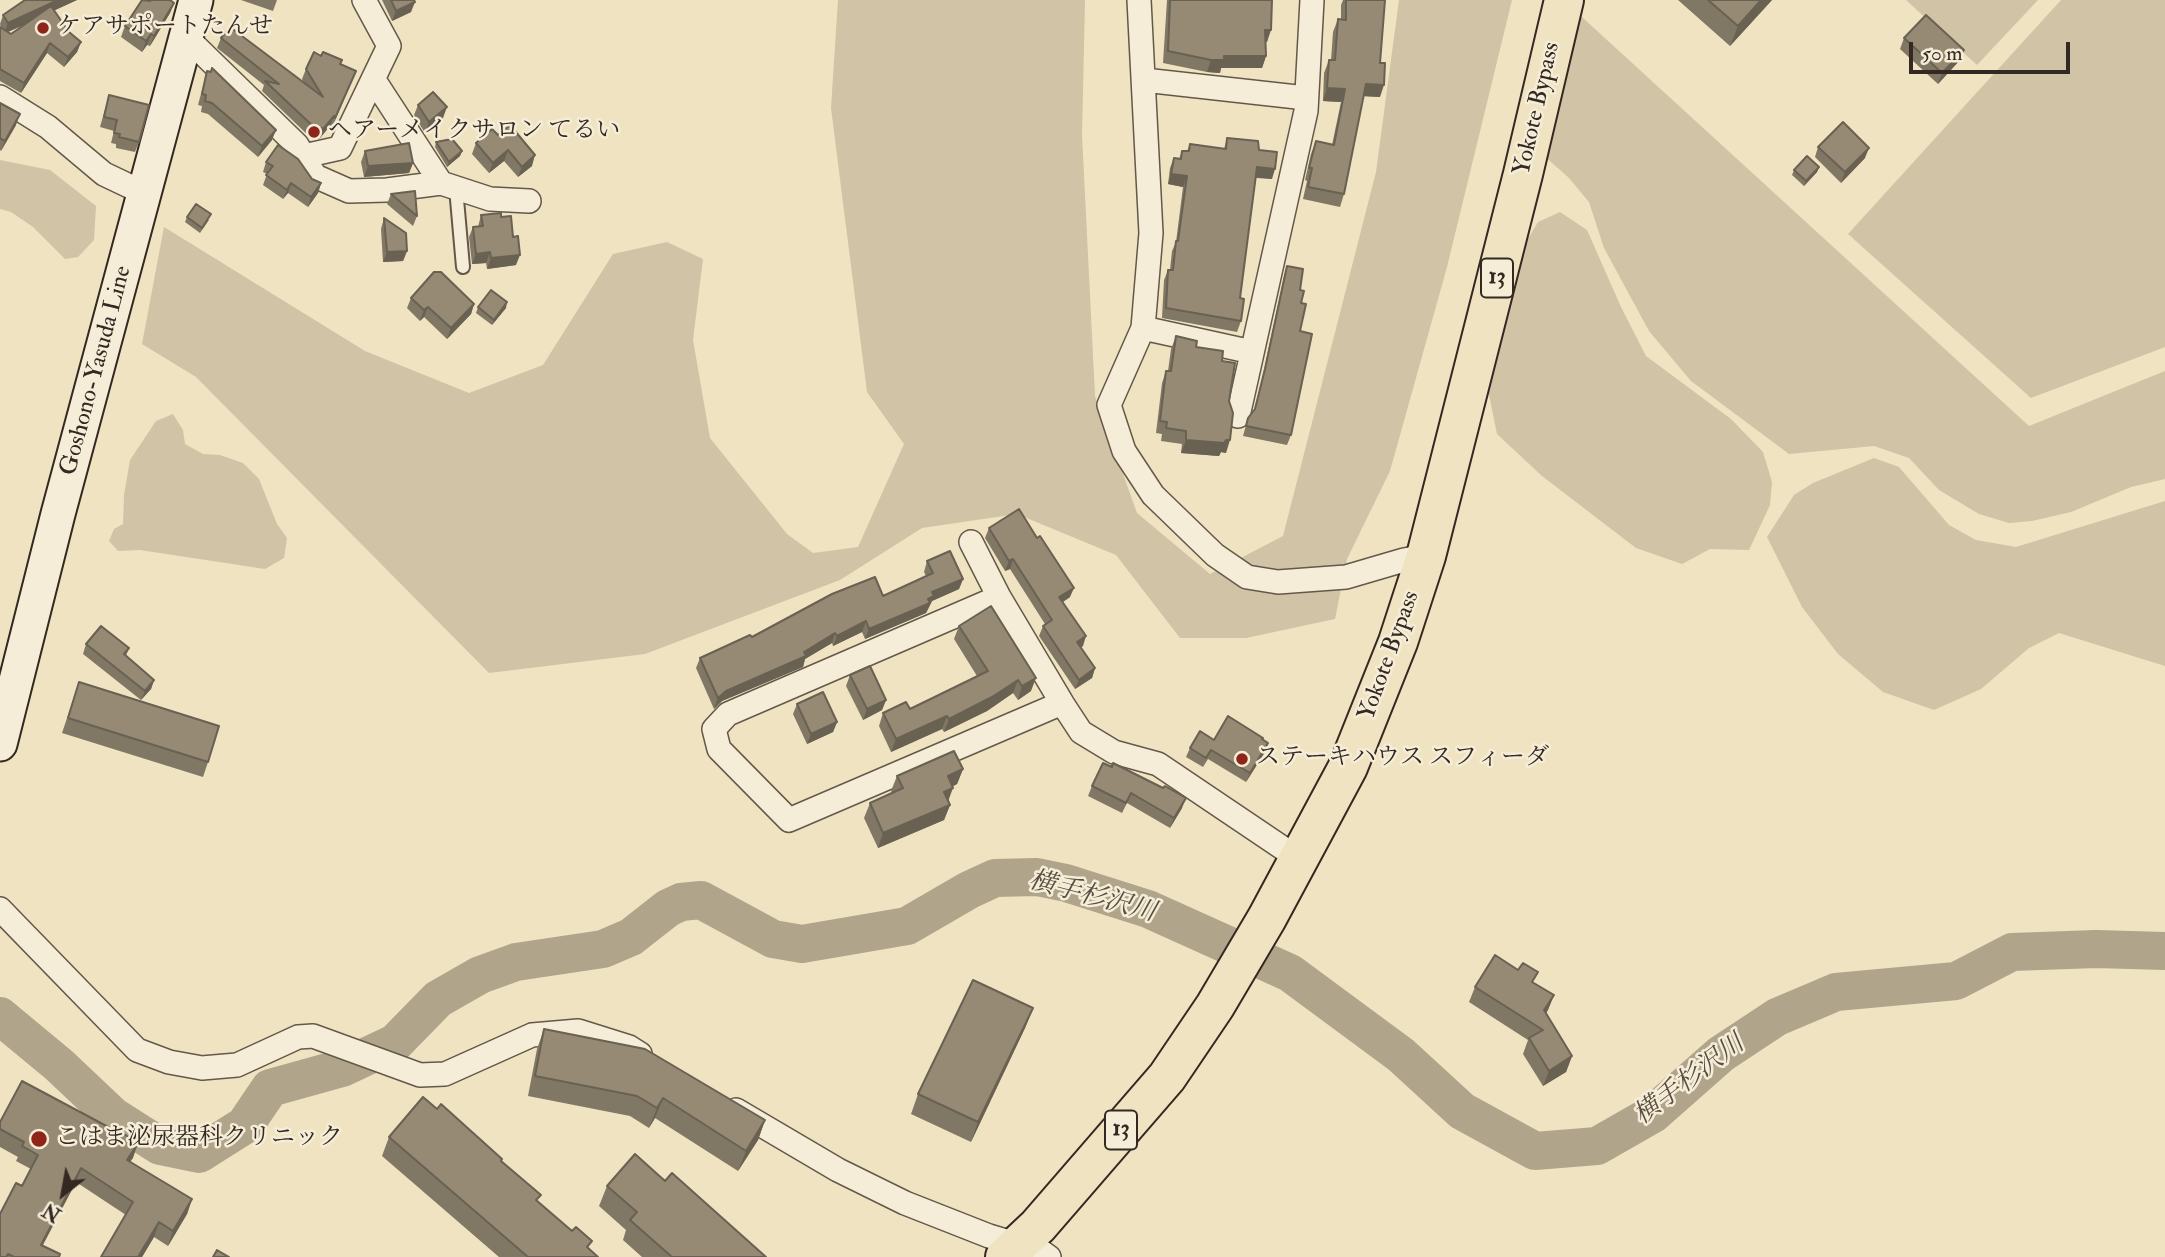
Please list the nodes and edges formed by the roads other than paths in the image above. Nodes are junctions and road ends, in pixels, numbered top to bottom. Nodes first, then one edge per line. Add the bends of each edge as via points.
1 (196, 0) edge
2 (364, 0) edge
3 (1139, 0) edge
4 (1312, 0) edge
5 (1564, 0) edge
6 (186, 37) junction
7 (374, 80) junction
8 (1144, 80) junction
9 (0, 97) edge
10 (1307, 98) junction
11 (304, 156) junction
12 (448, 185) junction
13 (144, 193) junction
14 (529, 201) dead end
15 (463, 267) dead end
16 (1143, 328) junction
17 (1252, 352) junction
18 (1238, 416) dead end
19 (971, 542) dead end
20 (1426, 556) junction
21 (999, 597) junction
22 (1062, 703) junction
23 (0, 744) edge
24 (1299, 859) junction
25 (0, 909) edge
26 (664, 1068) edge
27 (722, 1102) edge
28 (1024, 1253) edge

1 - 6 main road, Goshono-Yasuda Line
2 - 7 street via 389,46
3 - 8 street
4 - 10 street
5 - 20 highway, Yokote Bypass / 13
6 - 11 street
6 - 13 main road, Goshono-Yasuda Line
7 - 11 street via 341,148
7 - 12 street
8 - 10 street
8 - 16 street via 1151,233
9 - 13 street via 48,127 104,174
10 - 17 street
11 - 12 street via 315,176 349,191
12 - 14 street via 490,199
12 - 15 lane
13 - 23 main road, Goshono-Yasuda Line
16 - 17 street
16 - 20 street via 1109,405 1124,452 1153,495 1215,555 1247,577 1279,582 1346,577
17 - 18 street
19 - 21 street
20 - 24 highway, Yokote Bypass / 13 via 1398,642 1348,767
21 - 22 street
21 - 22 street via 728,713 714,729 719,749 789,820
22 - 24 street via 1082,732 1114,752 1158,764
24 - 28 highway, Yokote Bypass / 13 via 1167,1077
25 - 26 street via 137,1050 169,1062 202,1068 237,1065 298,1037 313,1036 420,1075 445,1074 532,1035 578,1031 629,1047
27 - 28 street via 838,1170

